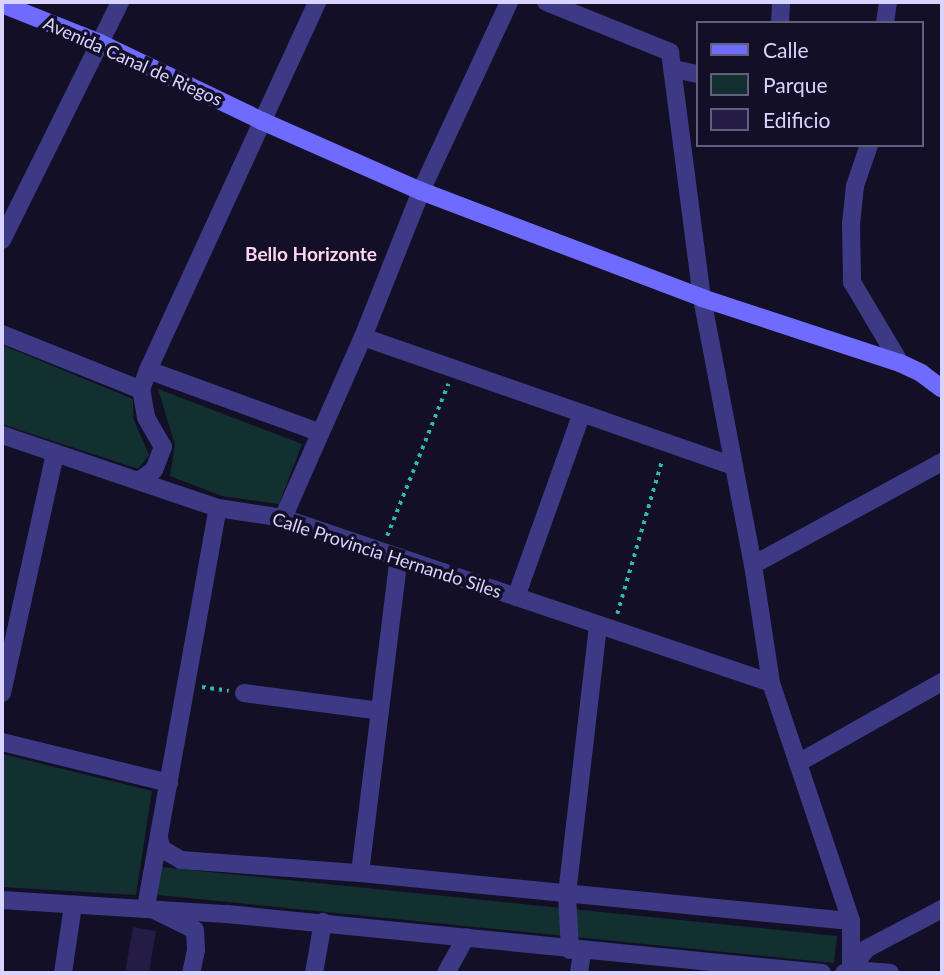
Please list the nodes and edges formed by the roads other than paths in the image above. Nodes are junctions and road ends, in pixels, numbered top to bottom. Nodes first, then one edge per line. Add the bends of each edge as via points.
1 (120, 2) edge
2 (317, 2) edge
3 (509, 2) edge
4 (546, 2) edge
5 (781, 2) edge
6 (888, 2) edge
7 (2, 4) edge
8 (779, 21) edge
9 (885, 21) edge
10 (100, 43) junction
11 (674, 69) junction
12 (696, 74) edge
13 (262, 121) junction
14 (868, 147) edge
15 (421, 191) junction
16 (2, 240) edge
17 (702, 298) junction
18 (2, 334) edge
19 (363, 337) junction
20 (900, 363) junction
21 (148, 370) junction
22 (942, 389) edge
23 (141, 390) junction
24 (582, 413) junction
25 (318, 432) junction
26 (2, 435) edge
27 (55, 454) junction
28 (942, 462) edge
29 (734, 466) junction
30 (140, 480) junction
31 (218, 508) junction
32 (283, 518) junction
33 (398, 557) junction
34 (753, 565) junction
35 (516, 597) junction
36 (605, 627) junction
37 (942, 682) edge
38 (771, 683) junction
39 (2, 693) edge
40 (244, 693) road end
41 (380, 711) junction
42 (2, 742) edge
43 (798, 763) junction
44 (169, 783) junction
45 (159, 839) junction
46 (360, 873) junction
47 (567, 894) junction
48 (2, 900) edge
49 (73, 905) junction
50 (146, 907) junction
51 (942, 909) edge
52 (851, 921) junction
53 (323, 922) junction
54 (466, 937) junction
55 (576, 950) junction
56 (718, 968) edge
57 (849, 972) edge
58 (63, 973) edge
59 (191, 973) edge
60 (314, 973) edge
61 (446, 973) edge
62 (579, 973) edge
63 (822, 973) edge
64 (890, 973) edge

1 - 10 street
2 - 13 street
3 - 15 street
4 - 11 street via 670,52
5 - 8 street
6 - 9 street
7 - 10 street, Avenida Canal de Riegos
10 - 13 street, Avenida Canal de Riegos
10 - 16 street
11 - 12 street
11 - 17 street
13 - 15 street, Avenida Canal de Riegos
13 - 21 street
14 - 20 street via 855,186 850,233 852,282
15 - 17 street, Avenida Canal de Riegos
15 - 19 street
17 - 20 street, Avenida Canal de Riegos
17 - 29 street
18 - 23 street
19 - 24 street
19 - 25 street
20 - 22 street, Avenida Canal de Riegos
21 - 23 street
21 - 25 street
23 - 30 street via 146,418 163,447 154,470
24 - 29 street
24 - 35 street
25 - 32 street
26 - 27 street, Calle Provincia Hernando Siles
27 - 30 street, Calle Provincia Hernando Siles
27 - 39 street
28 - 34 street
29 - 34 street
30 - 31 street, Calle Provincia Hernando Siles
31 - 32 street, Calle Provincia Hernando Siles
31 - 44 street
32 - 33 street, Calle Provincia Hernando Siles
33 - 35 street, Calle Provincia Hernando Siles
33 - 41 street
34 - 38 street
35 - 36 street, Calle Provincia Hernando Siles
36 - 38 street, Calle Provincia Hernando Siles
36 - 47 street
37 - 43 street
38 - 43 street
40 - 41 street
41 - 46 street
42 - 44 street
43 - 52 street
44 - 45 street
45 - 46 street via 162,849 181,860
45 - 50 street
46 - 47 street
47 - 52 street
47 - 55 street
48 - 49 street
49 - 50 street
49 - 58 street
50 - 53 street
50 - 59 street via 195,930
51 - 57 street via 866,949
52 - 57 street
53 - 54 street
53 - 60 street
54 - 55 street
54 - 61 street
55 - 56 street
55 - 62 street
56 - 63 street
57 - 64 street

